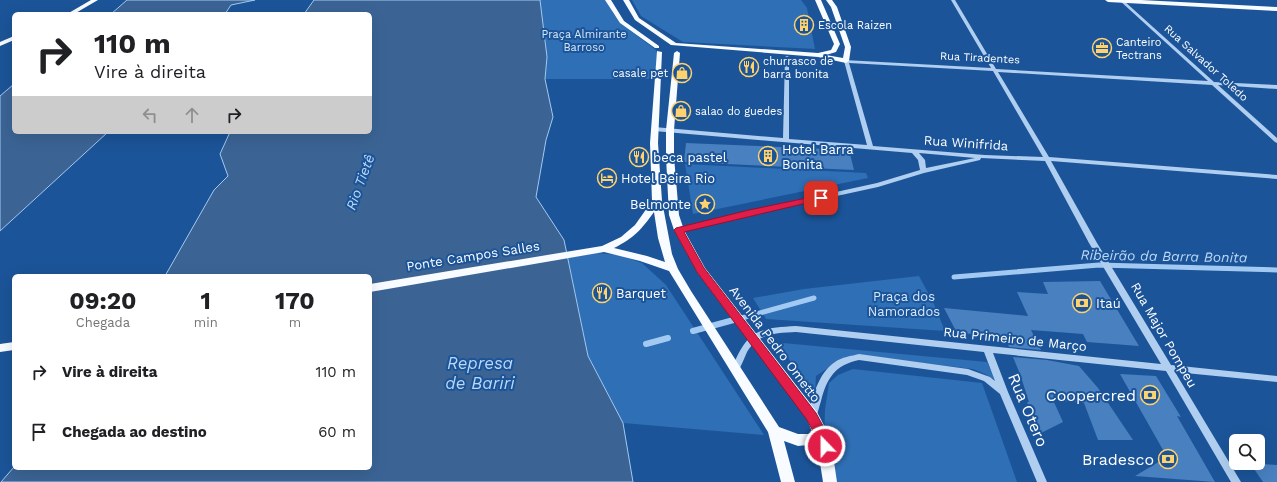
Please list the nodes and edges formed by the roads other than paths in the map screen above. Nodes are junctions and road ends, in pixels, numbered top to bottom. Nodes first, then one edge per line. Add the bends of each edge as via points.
1 (95, 0) edge
2 (608, 0) edge
3 (626, 0) edge
4 (818, 0) edge
5 (829, 0) edge
6 (953, 0) edge
7 (1108, 0) edge
8 (1122, 0) edge
9 (1277, 9) edge
10 (74, 12) edge
11 (12, 39) edge
12 (0, 44) edge
13 (670, 50) junction
14 (818, 55) junction
15 (787, 57) junction
16 (846, 61) junction
17 (994, 70) junction
18 (1213, 82) junction
19 (1277, 87) edge
20 (654, 129) junction
21 (670, 130) junction
22 (786, 139) junction
23 (1277, 140) edge
24 (871, 148) junction
25 (914, 151) junction
26 (985, 157) junction
27 (1047, 159) junction
28 (923, 171) junction
29 (1277, 178) edge
30 (657, 200) junction
31 (679, 230) junction
32 (604, 249) junction
33 (673, 269) junction
34 (372, 288) edge
35 (752, 338) junction
36 (12, 346) edge
37 (0, 348) edge
38 (988, 350) junction
39 (1167, 367) junction
40 (735, 370) junction
41 (1277, 379) edge
42 (1004, 392) junction
43 (812, 416) junction
44 (774, 431) junction
45 (823, 437) junction
46 (788, 482) edge
47 (830, 482) edge
48 (1042, 482) edge
49 (1236, 482) edge

1 - 10 main road
2 - 13 main road via 622,22
3 - 13 main road via 637,19
4 - 14 main road via 837,44 834,51
5 - 16 main road via 834,7 848,47
6 - 17 street, Rua Major Pompeu
7 - 8 main road
8 - 9 main road
8 - 18 street, Rua Salvador Toledo
11 - 12 main road
13 - 14 main road
13 - 15 main road, Rua Tiradentes
13 - 20 main road
13 - 21 main road, Avenida Pedro Ometto
14 - 16 main road
15 - 16 main road, Rua Tiradentes
15 - 22 street
16 - 17 street, Rua Tiradentes
16 - 24 street
17 - 18 street, Rua Tiradentes
17 - 27 street, Rua Major Pompeu
18 - 19 street, Rua Tiradentes
18 - 23 street, Rua Salvador Toledo
20 - 21 street, Rua Winifrida
20 - 30 main road
21 - 22 street, Rua Winifrida
21 - 31 main road, Avenida Pedro Ometto via 674,216
22 - 24 street, Rua Winifrida
24 - 25 street, Rua Winifrida
25 - 26 street, Rua Winifrida
25 - 28 street via 924,164
26 - 27 street, Rua Winifrida
26 - 28 street
27 - 29 street, Rua Winifrida
27 - 39 street, Rua Major Pompeu via 1093,243
28 - 31 street via 878,185
30 - 32 main road via 638,227 625,239
30 - 33 main road via 663,238
31 - 35 main road, Avenida Pedro Ometto via 700,270
32 - 33 main road via 636,256
32 - 34 main road, Ponte Campos Salles
33 - 40 main road
35 - 38 street, Rua Primeiro de Março via 770,331 796,329
35 - 40 street via 744,348
35 - 43 main road, Avenida Pedro Ometto
36 - 37 main road
38 - 39 street, Rua Primeiro de Março
38 - 42 street, Rua Otero
39 - 41 street, Rua Primeiro de Março
39 - 49 street, Rua Major Pompeu
40 - 44 main road
42 - 43 street via 987,379 968,372 859,357 850,358 840,362 827,376
42 - 48 street, Rua Otero
43 - 45 main road, Avenida Pedro Ometto
44 - 45 main road via 793,440 806,441
44 - 46 main road
45 - 47 main road, Avenida Pedro Ometto

